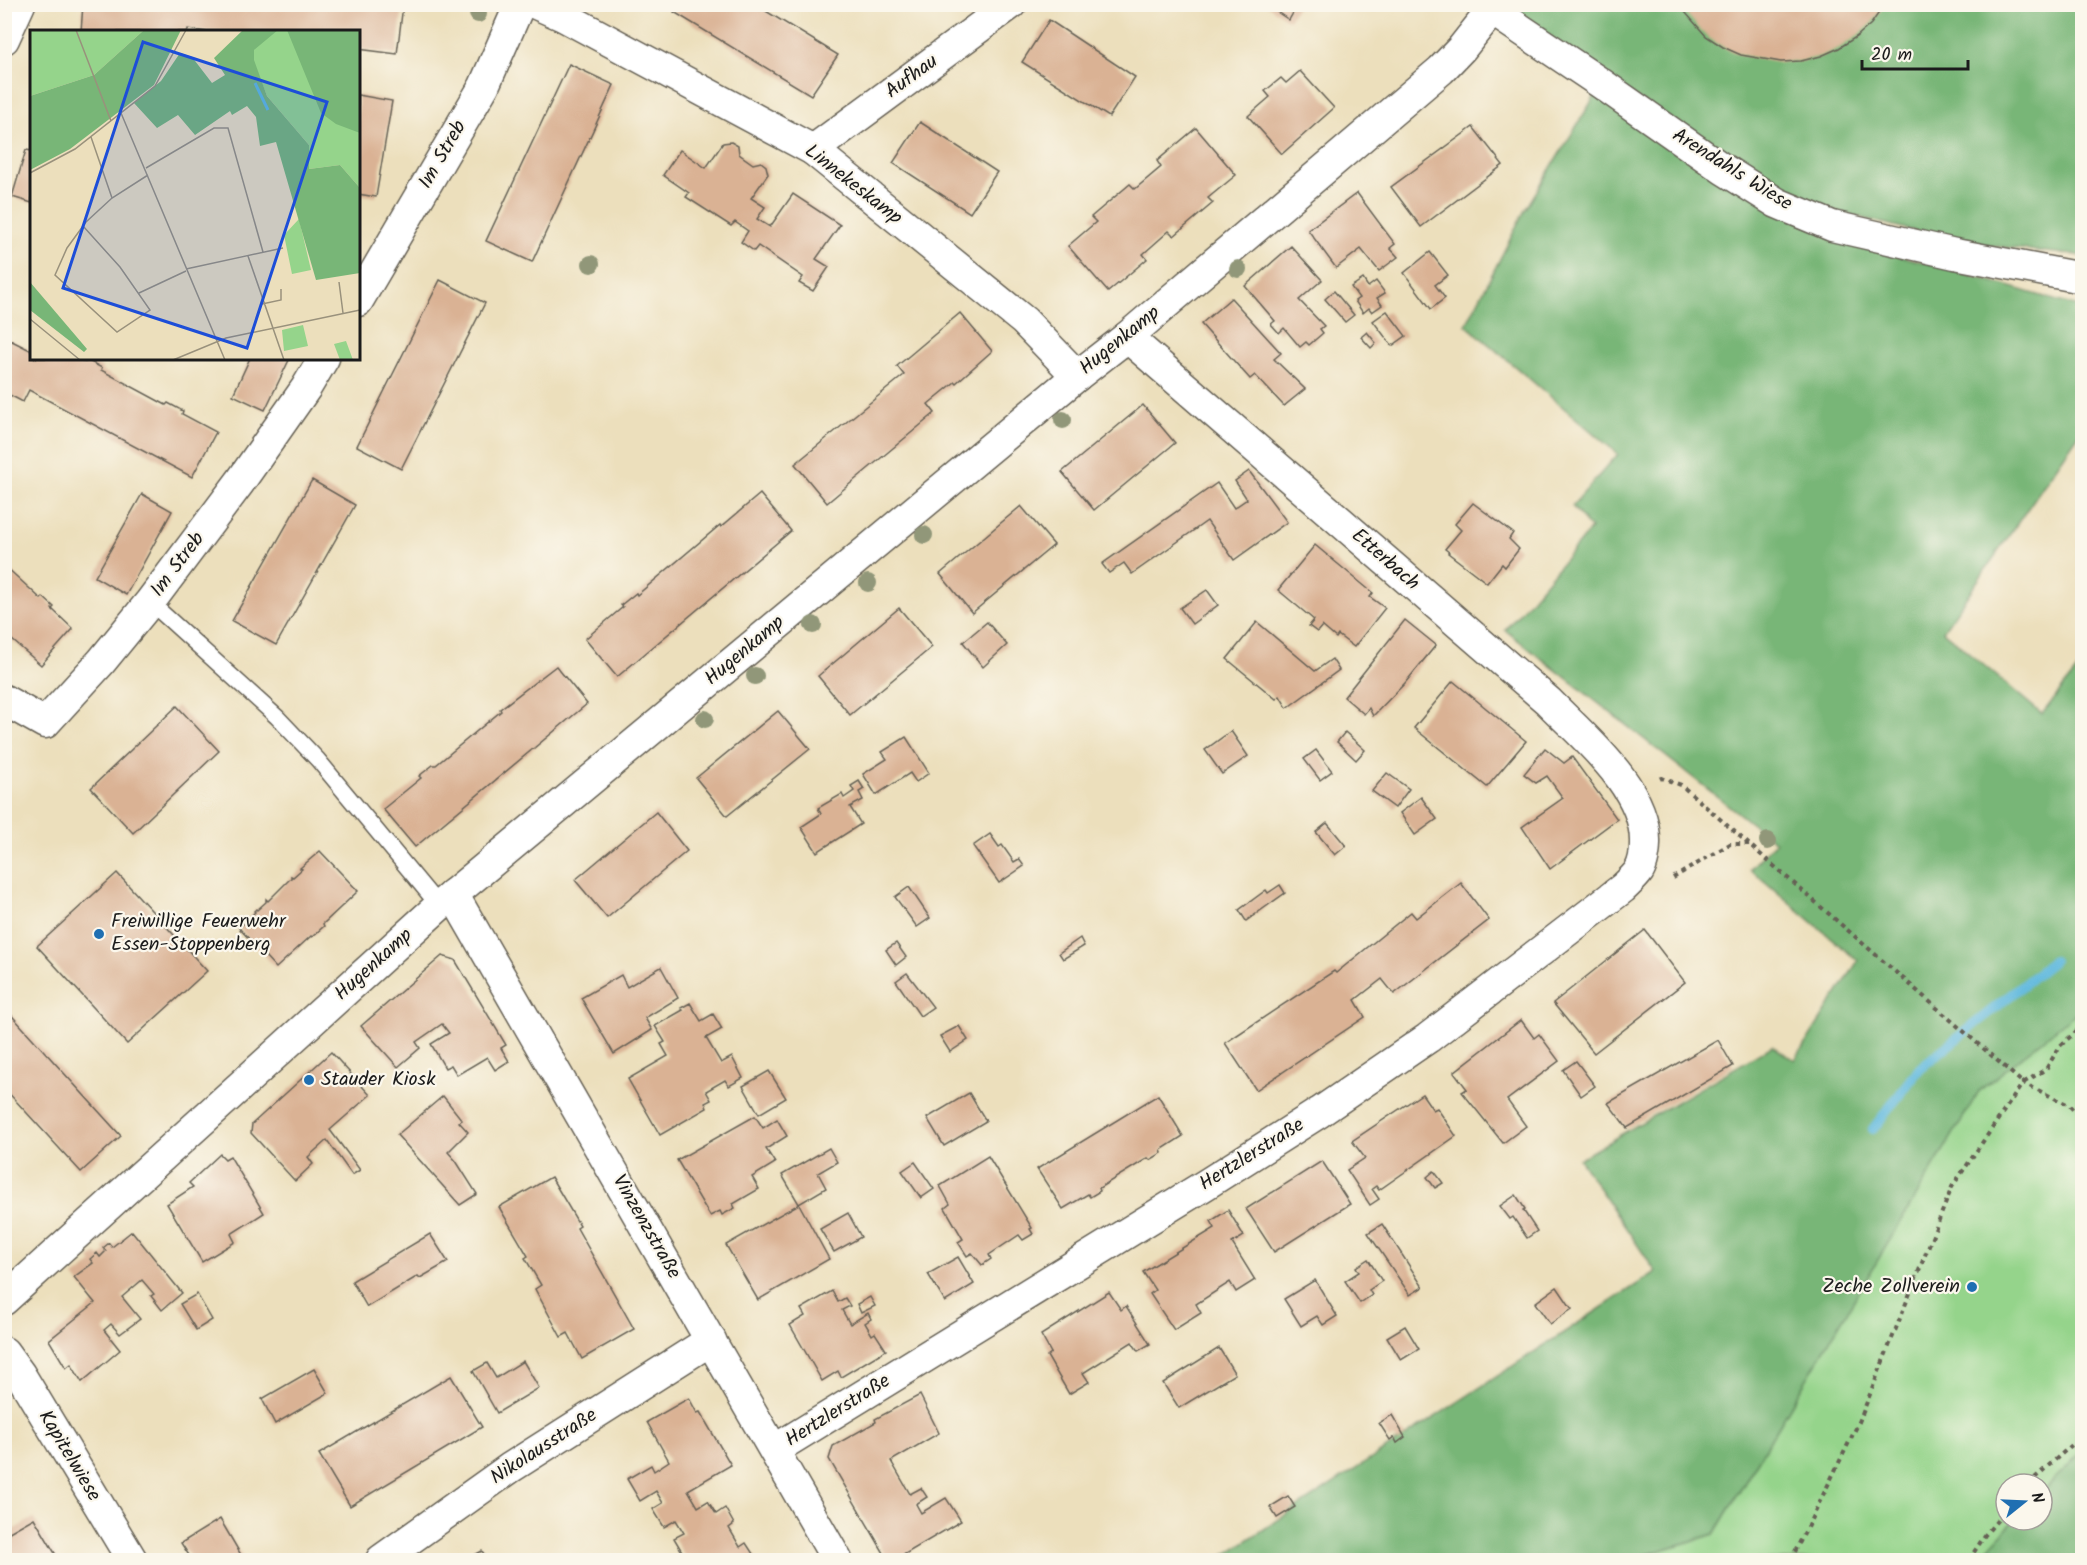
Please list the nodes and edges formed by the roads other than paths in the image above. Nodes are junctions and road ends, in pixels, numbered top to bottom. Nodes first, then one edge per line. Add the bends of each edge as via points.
1 (20, 4) edge
2 (520, 4) edge
3 (536, 4) edge
4 (1011, 4) edge
5 (1487, 7) edge
6 (4, 39) edge
7 (813, 150) junction
8 (2082, 278) edge
9 (360, 298) edge
10 (1127, 337) junction
11 (323, 360) edge
12 (1077, 376) junction
13 (150, 602) junction
14 (4, 700) edge
15 (1639, 871) joint
16 (446, 900) junction
17 (4, 1300) edge
18 (711, 1340) junction
19 (4, 1352) edge
20 (774, 1450) junction
21 (132, 1560) edge
22 (381, 1560) edge
23 (837, 1560) edge

1 - 6 street
2 - 9 street, Im Streb via 484,86
3 - 7 street, Linnekeskamp
4 - 7 street, Aufhau
5 - 8 street, Arendahls Wiese via 1777,203 1832,226
5 - 10 street, Hugenkamp via 1462,48 1441,70
7 - 12 street, Linnekeskamp via 1023,321
10 - 12 street, Hugenkamp
10 - 15 street, Etterbach via 1548,701 1606,761 1632,794 1646,830
11 - 13 street, Im Streb via 240,482
12 - 16 street, Hugenkamp
13 - 14 street, Im Streb via 45,723
13 - 16 lane via 277,717
15 - 20 street, Hertzlerstraße via 1623,888 1428,1038 1330,1105
16 - 17 street, Hugenkamp
16 - 18 street, Vinzenzstraße
18 - 20 street, Vinzenzstraße
18 - 22 street, Nikolausstraße via 510,1468
19 - 21 street, Kapitelwiese
20 - 23 street, Vinzenzstraße

